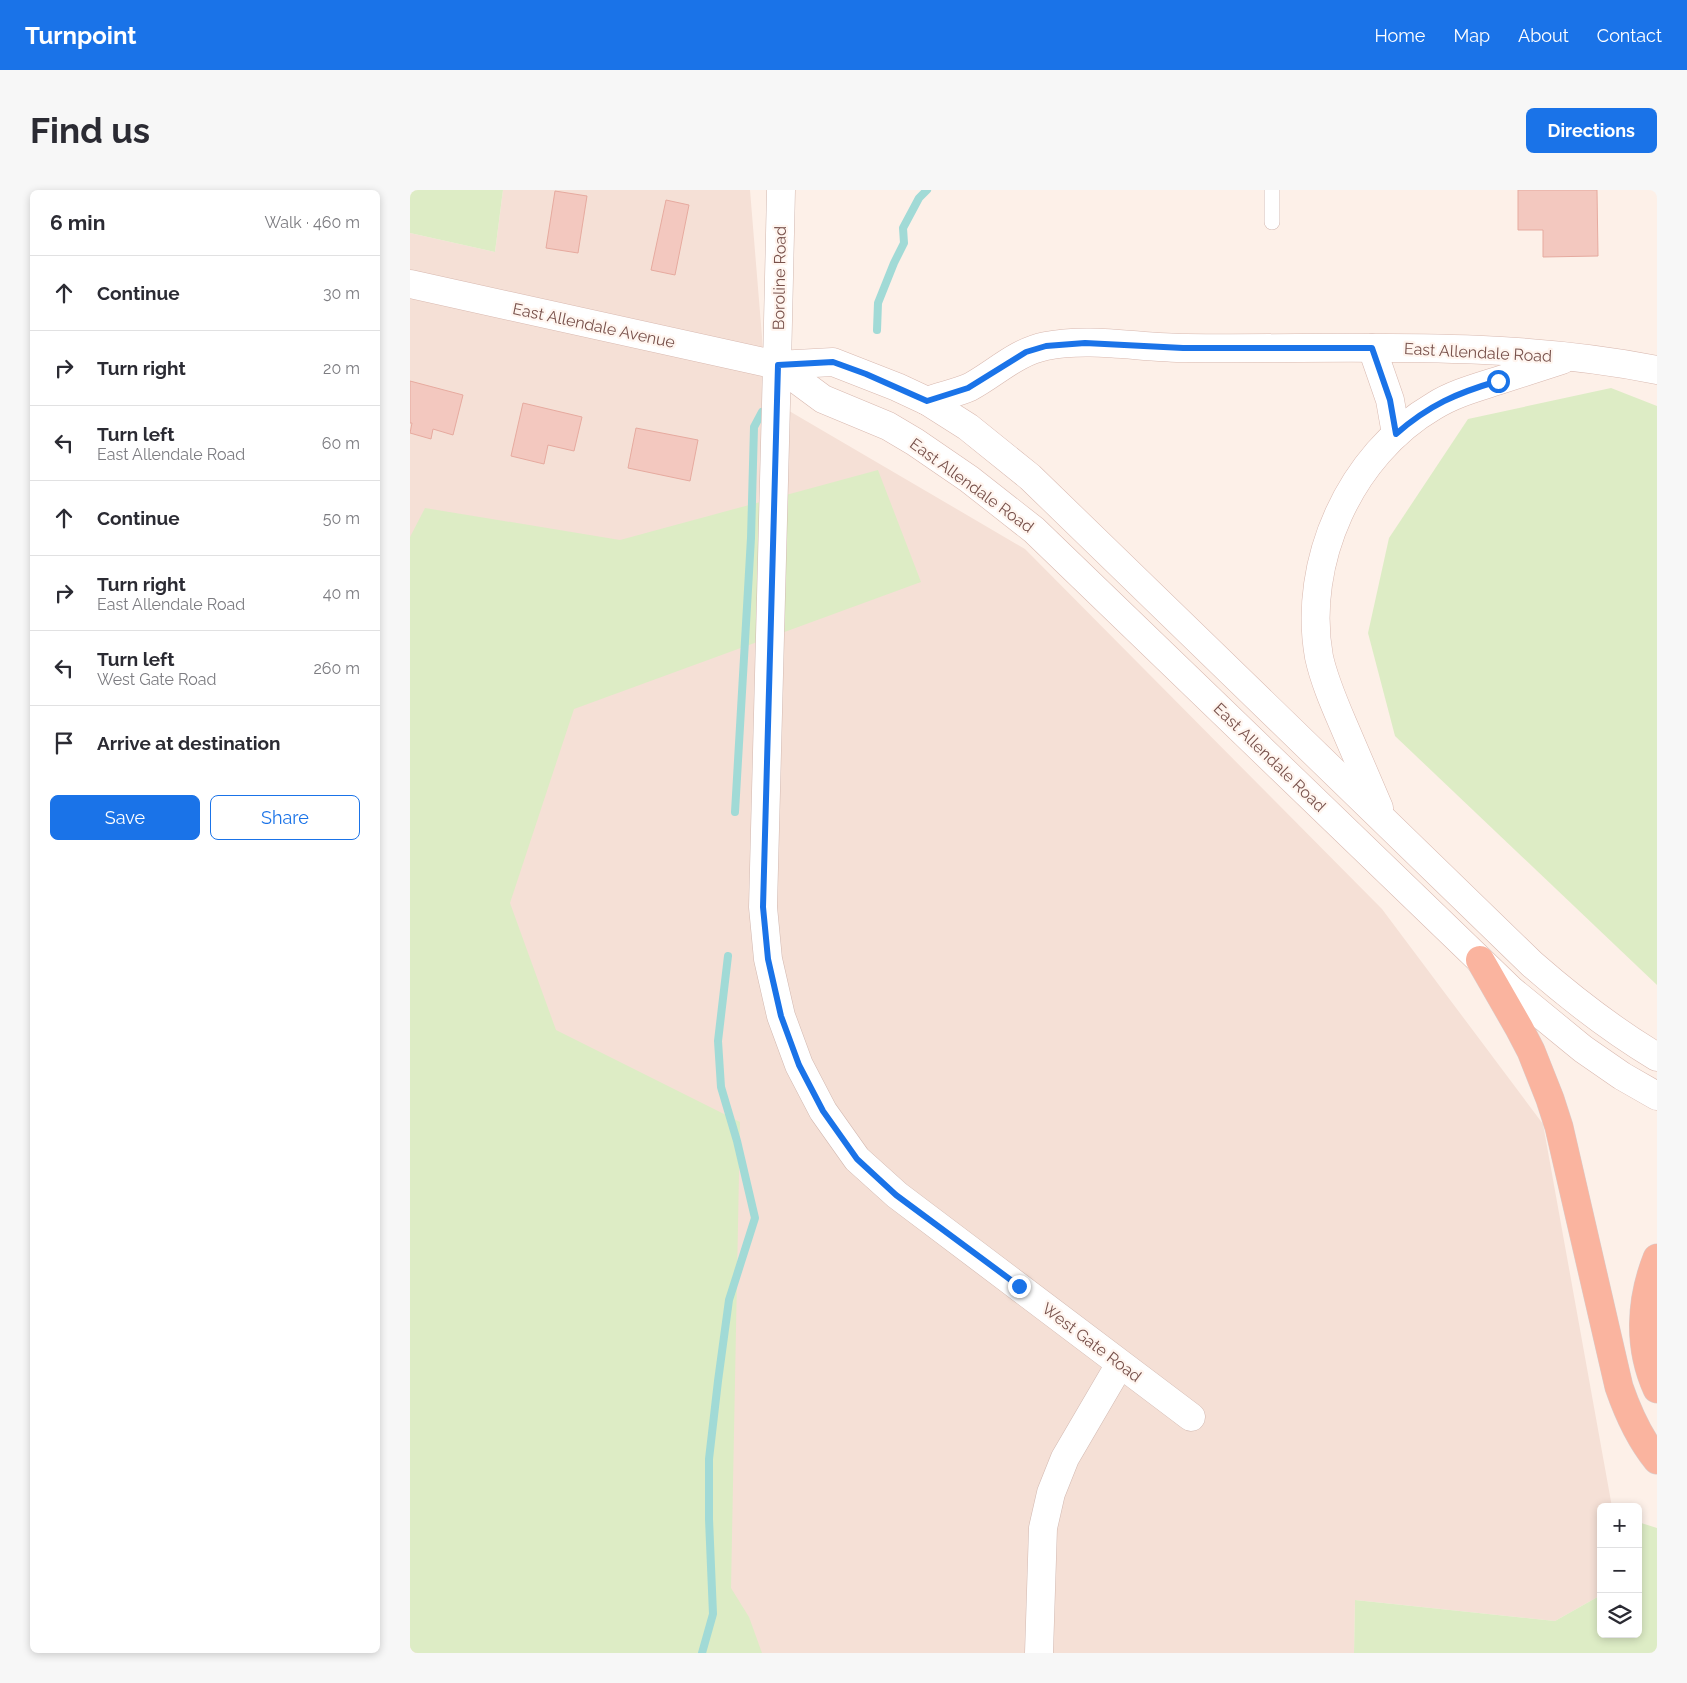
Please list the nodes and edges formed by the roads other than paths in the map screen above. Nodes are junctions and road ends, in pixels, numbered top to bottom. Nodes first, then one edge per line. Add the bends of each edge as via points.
1 (781, 190) edge
2 (1272, 190) edge
3 (1272, 222) dead end
4 (410, 284) edge
5 (1372, 348) junction
6 (1574, 357) junction
7 (778, 365) junction
8 (1657, 370) edge
9 (927, 401) junction
10 (1396, 434) junction
11 (1383, 819) junction
12 (1480, 960) junction
13 (1657, 1057) edge
14 (1657, 1096) edge
15 (1657, 1258) edge
16 (1120, 1364) junction
17 (1657, 1389) edge
18 (1191, 1417) dead end
19 (1657, 1460) edge
20 (1039, 1653) edge

1 - 7 main road, Boroline Road
2 - 3 lane
4 - 7 main road, East Allendale Avenue
5 - 6 main road, East Allendale Road via 1472,349
5 - 9 main road, East Allendale Road via 1046,346 1026,352 968,388
5 - 10 main road via 1390,400
6 - 8 main road, East Allendale Road
6 - 10 main road via 1455,395 1414,418
7 - 9 main road via 833,362
7 - 12 main road, East Allendale Road via 823,398 888,426 915,442 970,479 1034,530
7 - 16 main road, West Gate Road via 763,907 768,959 781,1016 799,1065 823,1111 857,1159 896,1195
9 - 11 main road via 968,427 1030,477
10 - 11 main road via 1362,473 1336,520 1326,545 1316,600 1316,630 1327,684
11 - 13 main road via 1500,934 1568,995
12 - 14 main road, East Allendale Road via 1583,1050
12 - 19 highway via 1519,1028 1550,1099 1619,1387 1639,1434
15 - 17 highway via 1647,1287 1643,1324 1644,1345
16 - 18 main road, West Gate Road
16 - 20 main road via 1065,1458 1051,1493 1043,1528

